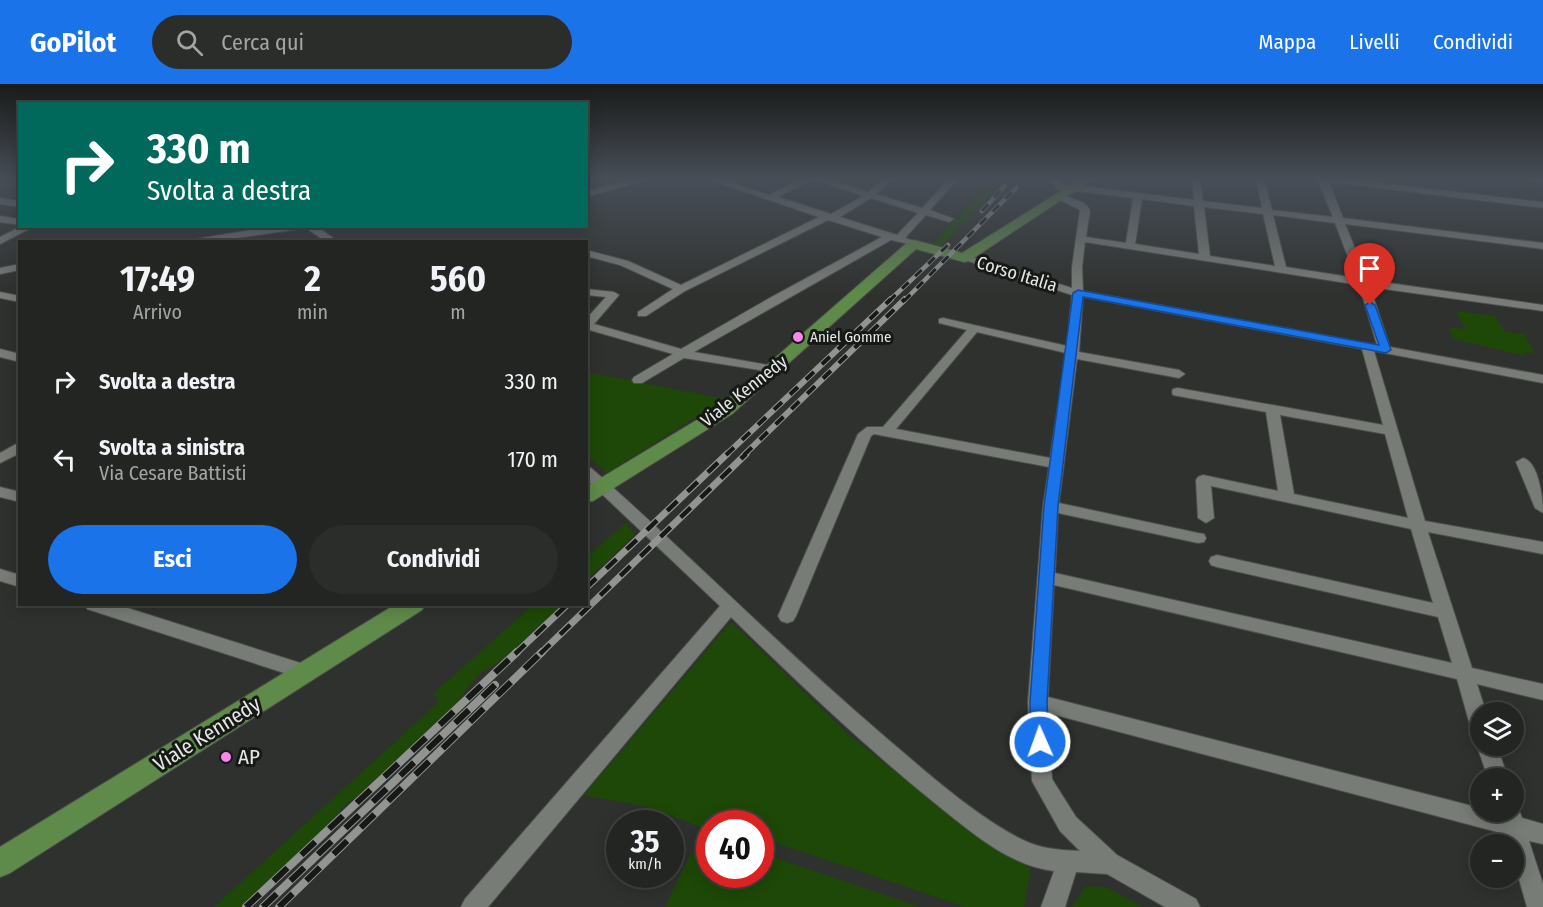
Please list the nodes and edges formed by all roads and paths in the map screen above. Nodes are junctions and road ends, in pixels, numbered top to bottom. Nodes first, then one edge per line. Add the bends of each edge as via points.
1 (919, 217) edge
2 (943, 217) edge
3 (1028, 217) edge
4 (1083, 217) edge
5 (1135, 217) edge
6 (1200, 217) edge
7 (1268, 217) edge
8 (1316, 217) edge
9 (829, 218) joint
10 (0, 219) edge
11 (949, 219) dead end
12 (1340, 220) junction
13 (18, 222) edge
14 (27, 228) edge
15 (288, 228) edge
16 (312, 228) edge
17 (1082, 239) junction
18 (197, 240) edge
19 (331, 240) edge
20 (900, 240) junction
21 (0, 241) edge
22 (1543, 246) edge
23 (1130, 247) junction
24 (588, 253) edge
25 (964, 258) junction
26 (1205, 258) junction
27 (18, 267) edge
28 (1281, 270) junction
29 (0, 271) edge
30 (1363, 282) junction
31 (681, 289) junction
32 (588, 292) edge
33 (1078, 293) junction
34 (0, 295) edge
35 (18, 299) edge
36 (1543, 308) edge
37 (642, 314) dead end
38 (943, 321) dead end
39 (588, 324) edge
40 (588, 325) edge
41 (974, 329) junction
42 (1367, 347) junction
43 (1386, 350) junction
44 (1072, 352) junction
45 (684, 354) junction
46 (774, 370) junction
47 (1179, 374) dead end
48 (1543, 379) edge
49 (638, 380) dead end
50 (1178, 392) dead end
51 (1272, 409) junction
52 (887, 431) junction
53 (1391, 431) junction
54 (18, 447) edge
55 (0, 459) edge
56 (1523, 462) dead end
57 (1057, 464) junction
58 (588, 476) edge
59 (594, 490) edge
60 (0, 492) edge
61 (18, 496) edge
62 (1287, 498) junction
63 (1051, 506) junction
64 (1543, 508) edge
65 (1206, 518) dead end
66 (1418, 525) junction
67 (1198, 538) dead end
68 (1543, 548) edge
69 (1217, 561) dead end
70 (0, 575) edge
71 (1048, 577) junction
72 (18, 580) edge
73 (99, 606) edge
74 (409, 606) edge
75 (730, 606) junction
76 (1446, 612) junction
77 (787, 616) dead end
78 (306, 672) junction
79 (1467, 675) junction
80 (1543, 692) edge
81 (1038, 702) junction
82 (1474, 702) edge
83 (1470, 809) edge
84 (1513, 822) edge
85 (1518, 822) edge
86 (1543, 834) edge
87 (5, 853) edge
88 (1068, 862) junction
89 (1109, 863) junction
90 (473, 907) edge
91 (1053, 907) edge
92 (1188, 907) edge
93 (1539, 907) edge

1 - 20 street
2 - 11 street
3 - 25 main road
4 - 17 street
5 - 23 street
6 - 26 street
7 - 28 street
8 - 12 street
9 - 20 street, Corso Italia
9 - 31 street
10 - 13 street
12 - 22 street
12 - 30 street
14 - 21 street
15 - 18 street
16 - 19 street
17 - 23 street
17 - 33 street
20 - 25 main road, Corso Italia
20 - 45 street via 772,301
20 - 46 main road, Viale Kennedy
23 - 26 street
24 - 31 street via 624,262
25 - 33 street, Corso Italia
26 - 28 street
27 - 29 street
28 - 30 street
30 - 36 street
30 - 43 street
31 - 37 street
32 - 39 street via 614,295
33 - 42 street
33 - 44 street, Corso Italia
34 - 35 street
38 - 41 street
40 - 45 street
41 - 44 street
41 - 52 street
42 - 43 street
42 - 53 street
43 - 48 street
44 - 47 street
44 - 57 street, Corso Italia
45 - 46 street
45 - 49 street
46 - 59 main road, Viale Kennedy via 726,410
50 - 51 street
51 - 53 street
51 - 62 street
52 - 57 street
52 - 77 street via 872,430 865,434
53 - 66 street
54 - 55 street
56 - 64 street
57 - 63 street, Corso Italia
58 - 59 street
59 - 75 street via 645,523
60 - 61 street
62 - 65 street via 1203,480
62 - 66 street
63 - 67 street
63 - 71 street, Corso Italia
66 - 68 street
66 - 76 street
69 - 76 street
70 - 72 street
71 - 79 street
71 - 81 street, Corso Italia
73 - 78 street
74 - 78 main road, Viale Kennedy
75 - 88 street via 867,735 986,830 1018,849
75 - 90 street
76 - 79 street
78 - 87 main road, Viale Kennedy
79 - 80 street
79 - 82 street
81 - 83 street
81 - 89 street, Corso Italia via 1042,781 1068,824
84 - 93 street
85 - 86 street
88 - 89 street
88 - 91 street
89 - 92 street, Corso Italia

